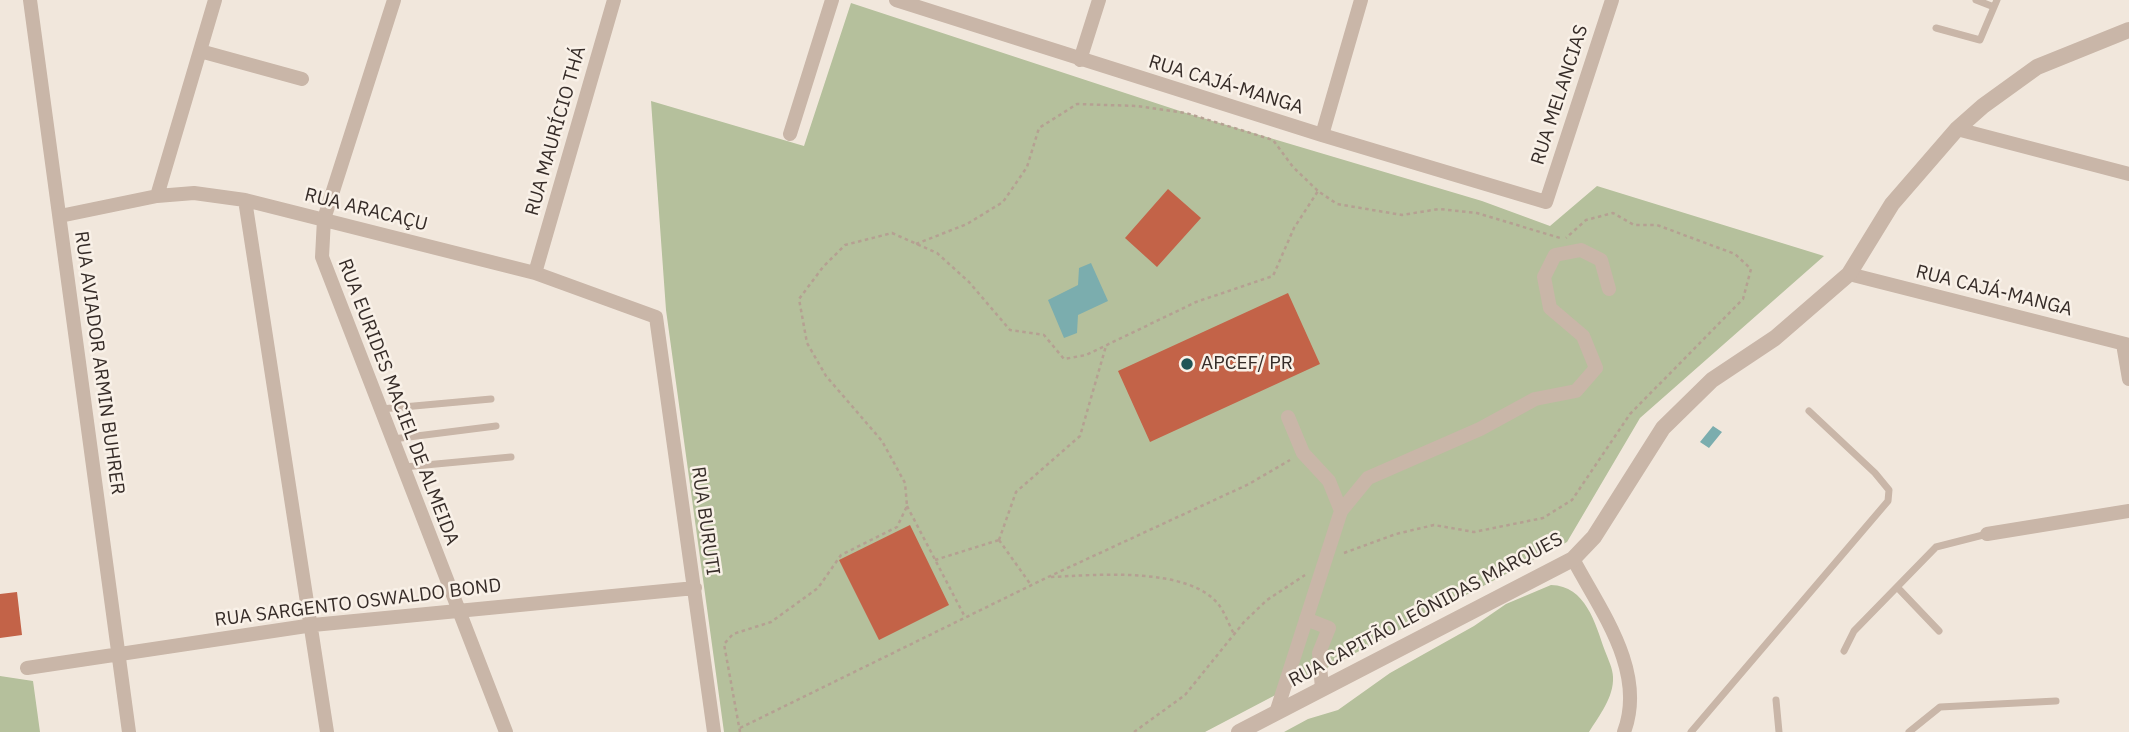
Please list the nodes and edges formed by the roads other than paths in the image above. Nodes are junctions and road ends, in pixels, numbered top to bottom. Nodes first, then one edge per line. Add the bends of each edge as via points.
1 (30, 0) edge
2 (215, 0) edge
3 (394, 0) edge
4 (614, 0) edge
5 (832, 0) edge
6 (896, 0) edge
7 (1099, 0) edge
8 (1361, 0) edge
9 (1612, 0) edge
10 (1976, 0) edge
11 (1996, 3) edge
12 (1936, 28) dead end
13 (2129, 30) edge
14 (200, 51) junction
15 (1080, 60) junction
16 (302, 79) dead end
17 (1957, 129) junction
18 (790, 134) dead end
19 (1321, 135) junction
20 (2129, 174) edge
21 (157, 197) junction
22 (245, 200) junction
23 (1546, 202) joint
24 (60, 216) junction
25 (324, 219) junction
26 (535, 273) junction
27 (1849, 275) junction
28 (1609, 289) dead end
29 (656, 317) joint
30 (2126, 345) edge
31 (2129, 379) edge
32 (491, 399) dead end
33 (380, 409) junction
34 (1809, 411) dead end
35 (1288, 417) dead end
36 (496, 426) dead end
37 (392, 439) junction
38 (511, 457) dead end
39 (403, 467) junction
40 (2129, 511) edge
41 (1341, 512) junction
42 (1987, 534) joint
43 (1573, 559) junction
44 (1896, 587) junction
45 (695, 588) junction
46 (458, 609) junction
47 (1306, 619) junction
48 (313, 625) junction
49 (1939, 632) dead end
50 (1297, 645) junction
51 (1844, 651) dead end
52 (1319, 653) junction
53 (119, 655) junction
54 (27, 668) dead end
55 (1322, 689) junction
56 (1776, 700) dead end
57 (2056, 701) dead end
58 (1276, 713) junction
59 (130, 732) edge
60 (327, 732) edge
61 (506, 732) edge
62 (714, 732) edge
63 (1239, 732) edge
64 (1623, 732) edge
65 (1691, 732) edge
66 (1779, 732) edge
67 (1909, 732) edge

1 - 24 street, RUA AVIADOR ARMIN BUHRER
2 - 14 street
3 - 25 street, RUA EURIDES MACIEL DE ALMEIDA
4 - 26 street, RUA MAURÍCIO THÁ
5 - 18 street
6 - 15 street, RUA CAJÁ-MANGA
7 - 15 street
8 - 19 street
9 - 23 street, RUA MELANCIAS
10 - 11 lane
11 - 12 lane via 1980,40
13 - 17 street, RUA CAPITÃO LEÔNIDAS MARQUES via 2037,67
14 - 16 street
14 - 21 street
15 - 19 street, RUA CAJÁ-MANGA
17 - 20 street
17 - 27 street, RUA CAPITÃO LEÔNIDAS MARQUES via 1892,204
19 - 23 street, RUA CAJÁ-MANGA
21 - 22 street, RUA ARACAÇU via 194,193
21 - 24 street, RUA ARACAÇU
22 - 25 street, RUA ARACAÇU
22 - 48 street
24 - 53 street, RUA AVIADOR ARMIN BUHRER
25 - 26 street, RUA ARACAÇU
25 - 33 street, RUA EURIDES MACIEL DE ALMEIDA via 322,257
26 - 29 street, RUA ARACAÇU
27 - 30 street, RUA CAJÁ-MANGA
27 - 43 street, RUA CAPITÃO LEÔNIDAS MARQUES via 1775,338 1712,380 1663,428 1594,537
28 - 41 street via 1601,260 1581,250 1555,255 1544,277 1550,308 1583,336 1595,368 1576,391 1535,399 1480,429 1368,478
29 - 45 street, RUA BURUTI
30 - 31 street
32 - 33 lane
33 - 37 street, RUA EURIDES MACIEL DE ALMEIDA
34 - 65 lane via 1875,472 1889,490 1888,501
35 - 41 street via 1303,453 1329,481
36 - 37 lane
37 - 39 street, RUA EURIDES MACIEL DE ALMEIDA
38 - 39 lane
39 - 46 street, RUA EURIDES MACIEL DE ALMEIDA
40 - 42 street
41 - 47 street
42 - 44 lane via 1936,547
43 - 55 street, RUA CAPITÃO LEÔNIDAS MARQUES
43 - 64 street via 1624,654 1630,702
44 - 49 lane
44 - 51 lane via 1854,631
45 - 46 street, RUA SARGENTO OSWALDO BOND
45 - 62 street, RUA BURUTI
46 - 48 street, RUA SARGENTO OSWALDO BOND
46 - 61 street, RUA EURIDES MACIEL DE ALMEIDA
47 - 50 street
47 - 52 street via 1328,628
48 - 53 street, RUA SARGENTO OSWALDO BOND
48 - 60 street
50 - 52 street
50 - 58 street
52 - 55 street
53 - 54 street, RUA SARGENTO OSWALDO BOND
53 - 59 street, RUA AVIADOR ARMIN BUHRER
55 - 58 street, RUA CAPITÃO LEÔNIDAS MARQUES
56 - 66 lane
57 - 67 lane via 1940,707
58 - 63 street, RUA CAPITÃO LEÔNIDAS MARQUES

